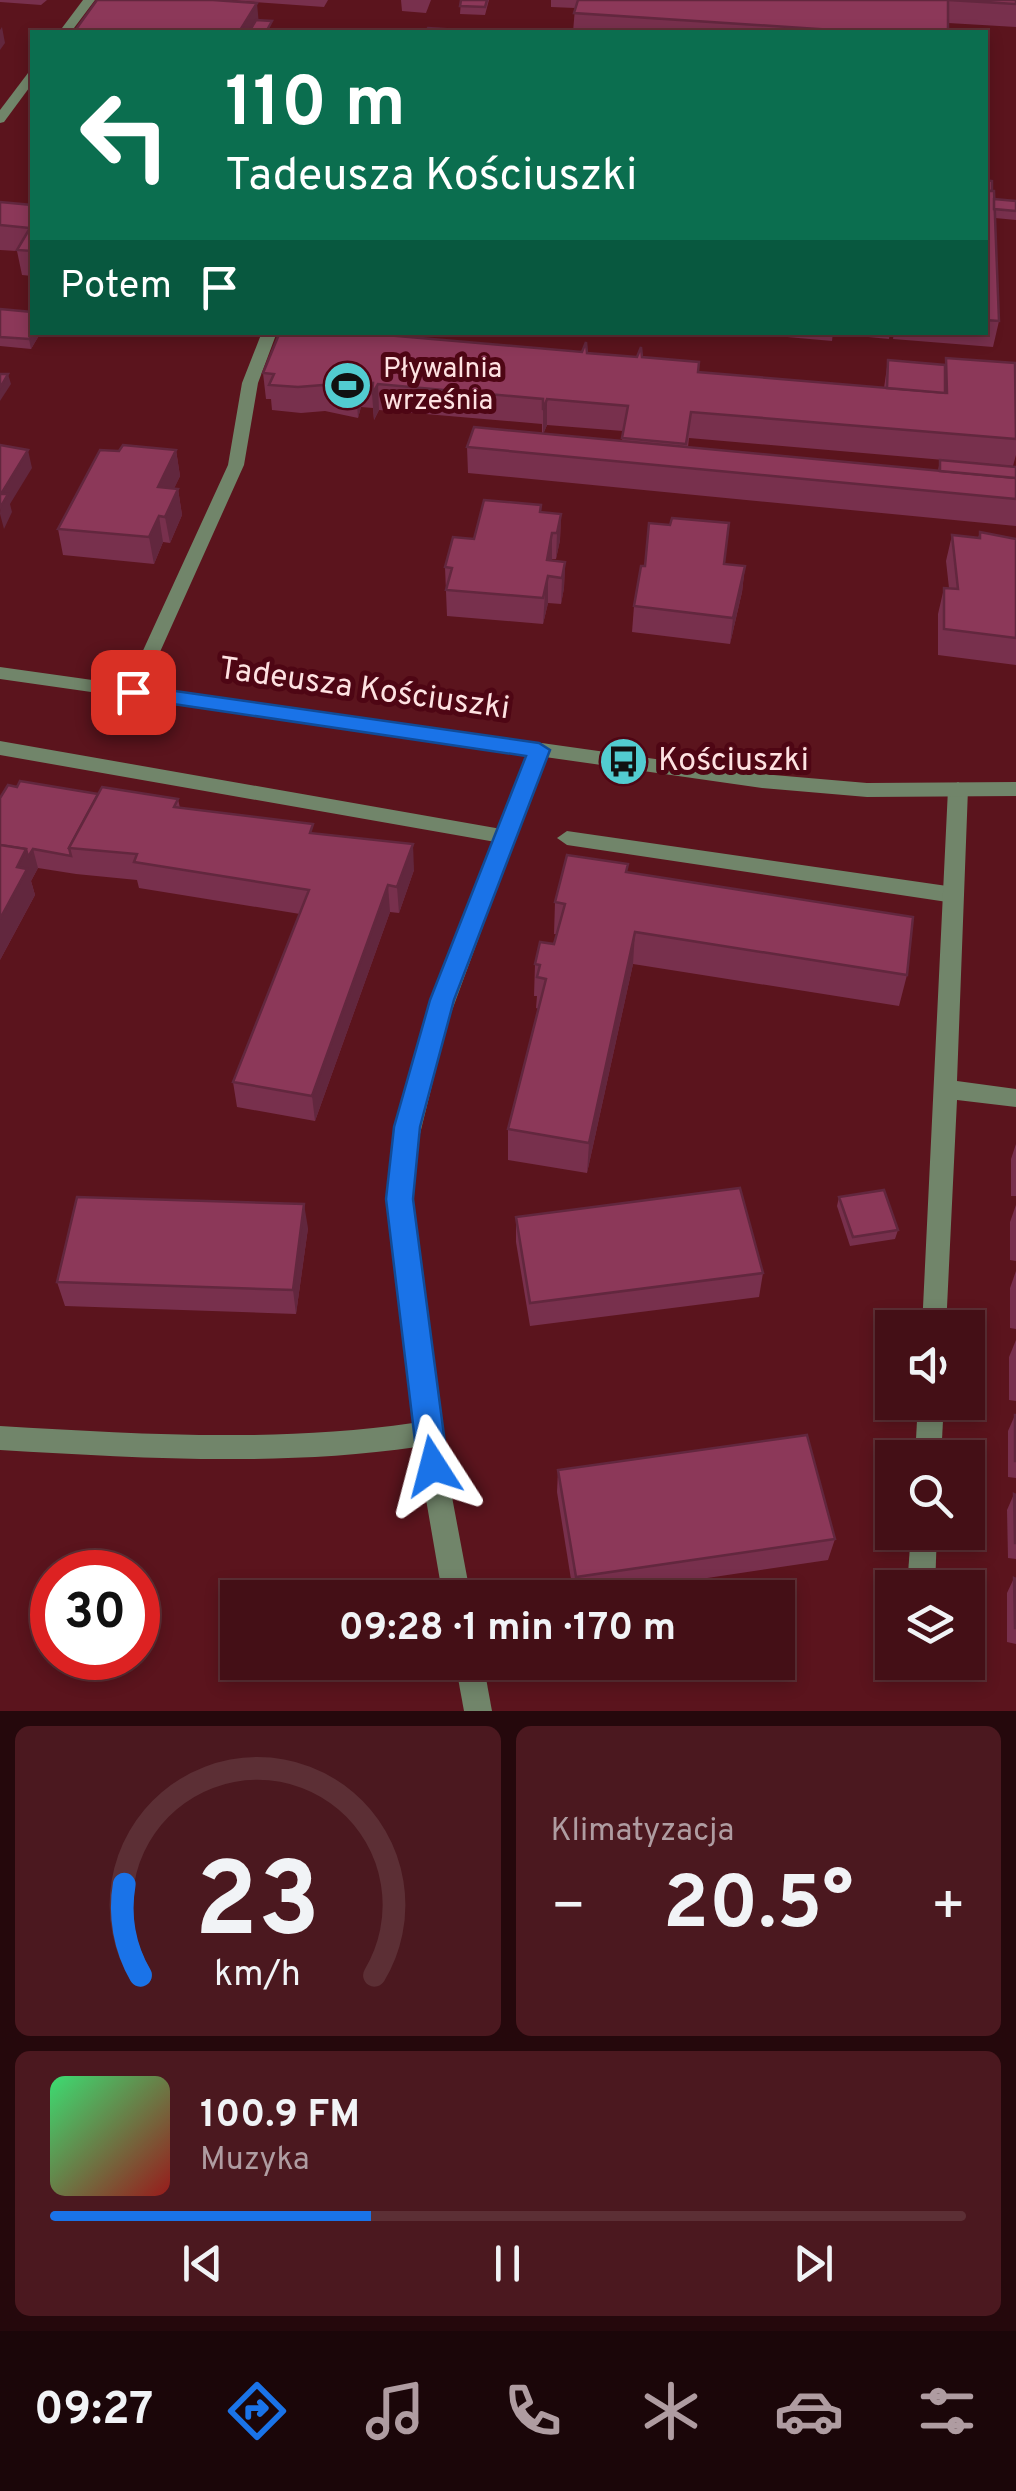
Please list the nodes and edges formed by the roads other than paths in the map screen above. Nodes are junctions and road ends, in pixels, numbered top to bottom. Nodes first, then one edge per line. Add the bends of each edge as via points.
1 (89, 0) edge
2 (66, 30) edge
3 (30, 79) edge
4 (0, 120) edge
5 (269, 335) edge
6 (0, 673) edge
7 (133, 692) junction
8 (0, 748) edge
9 (539, 750) junction
10 (958, 789) junction
11 (1016, 789) edge
12 (507, 837) junction
13 (567, 838) dead end
14 (954, 894) junction
15 (946, 1089) junction
16 (1016, 1098) edge
17 (935, 1310) edge
18 (427, 1433) junction
19 (0, 1438) edge
20 (454, 1580) edge
21 (472, 1680) edge
22 (478, 1711) edge

1 - 2 street
3 - 4 street
5 - 7 street via 250,383 236,465
6 - 7 street, Tadeusza Kościuszki
7 - 9 street, Tadeusza Kościuszki
8 - 12 street
9 - 10 street, Tadeusza Kościuszki via 804,785
9 - 12 street, Tadeusza Kościuszki
10 - 11 street, Tadeusza Kościuszki
10 - 14 street
12 - 18 street, Tadeusza Kościuszki via 442,1000 407,1127 400,1199
13 - 14 street
14 - 15 street
15 - 16 street
15 - 17 street
18 - 19 street via 236,1450
18 - 20 street, Tadeusza Kościuszki
21 - 22 street

